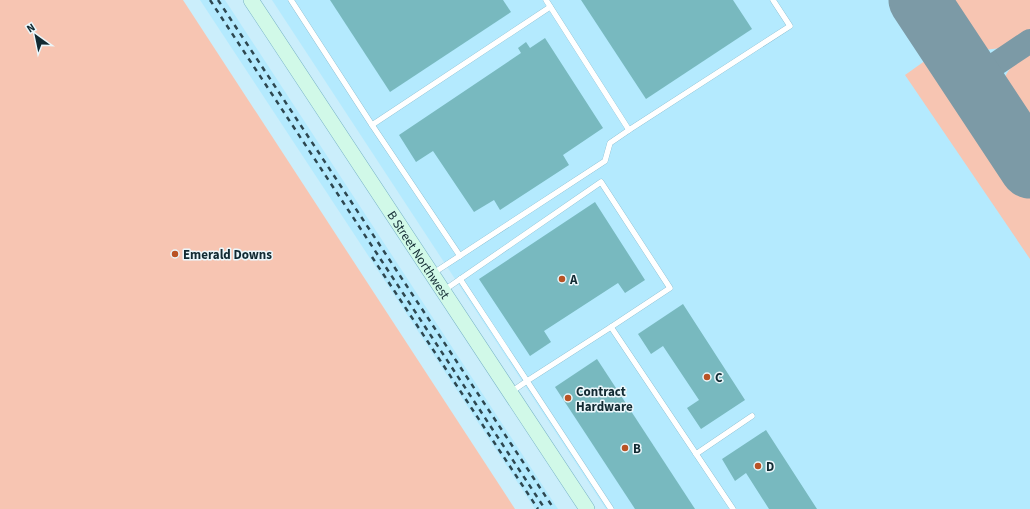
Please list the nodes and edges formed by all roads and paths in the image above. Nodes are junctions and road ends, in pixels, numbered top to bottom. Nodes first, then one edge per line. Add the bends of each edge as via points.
1 (250, 0) edge
2 (291, 0) edge
3 (546, 0) edge
4 (773, 0) edge
5 (550, 7) junction
6 (372, 125) junction
7 (629, 130) junction
8 (460, 256) junction
9 (432, 274) junction
10 (460, 279) junction
11 (443, 291) junction
12 (611, 327) junction
13 (527, 381) junction
14 (510, 393) junction
15 (752, 416) dead end
16 (696, 454) junction
17 (587, 509) edge
18 (611, 509) edge
19 (733, 509) edge

1 - 9 street, B Street Northwest
2 - 6 lane
3 - 5 lane
4 - 7 lane via 790,26
5 - 6 lane
5 - 7 lane
6 - 8 lane
7 - 8 lane via 610,143 606,161
8 - 9 lane
9 - 11 street, B Street Northwest
10 - 11 lane
10 - 12 lane via 601,182 670,288
10 - 13 lane
11 - 14 street, B Street Northwest
12 - 13 lane
12 - 16 lane
13 - 14 lane
13 - 18 lane
14 - 17 street, B Street Northwest
15 - 16 lane
16 - 19 lane

